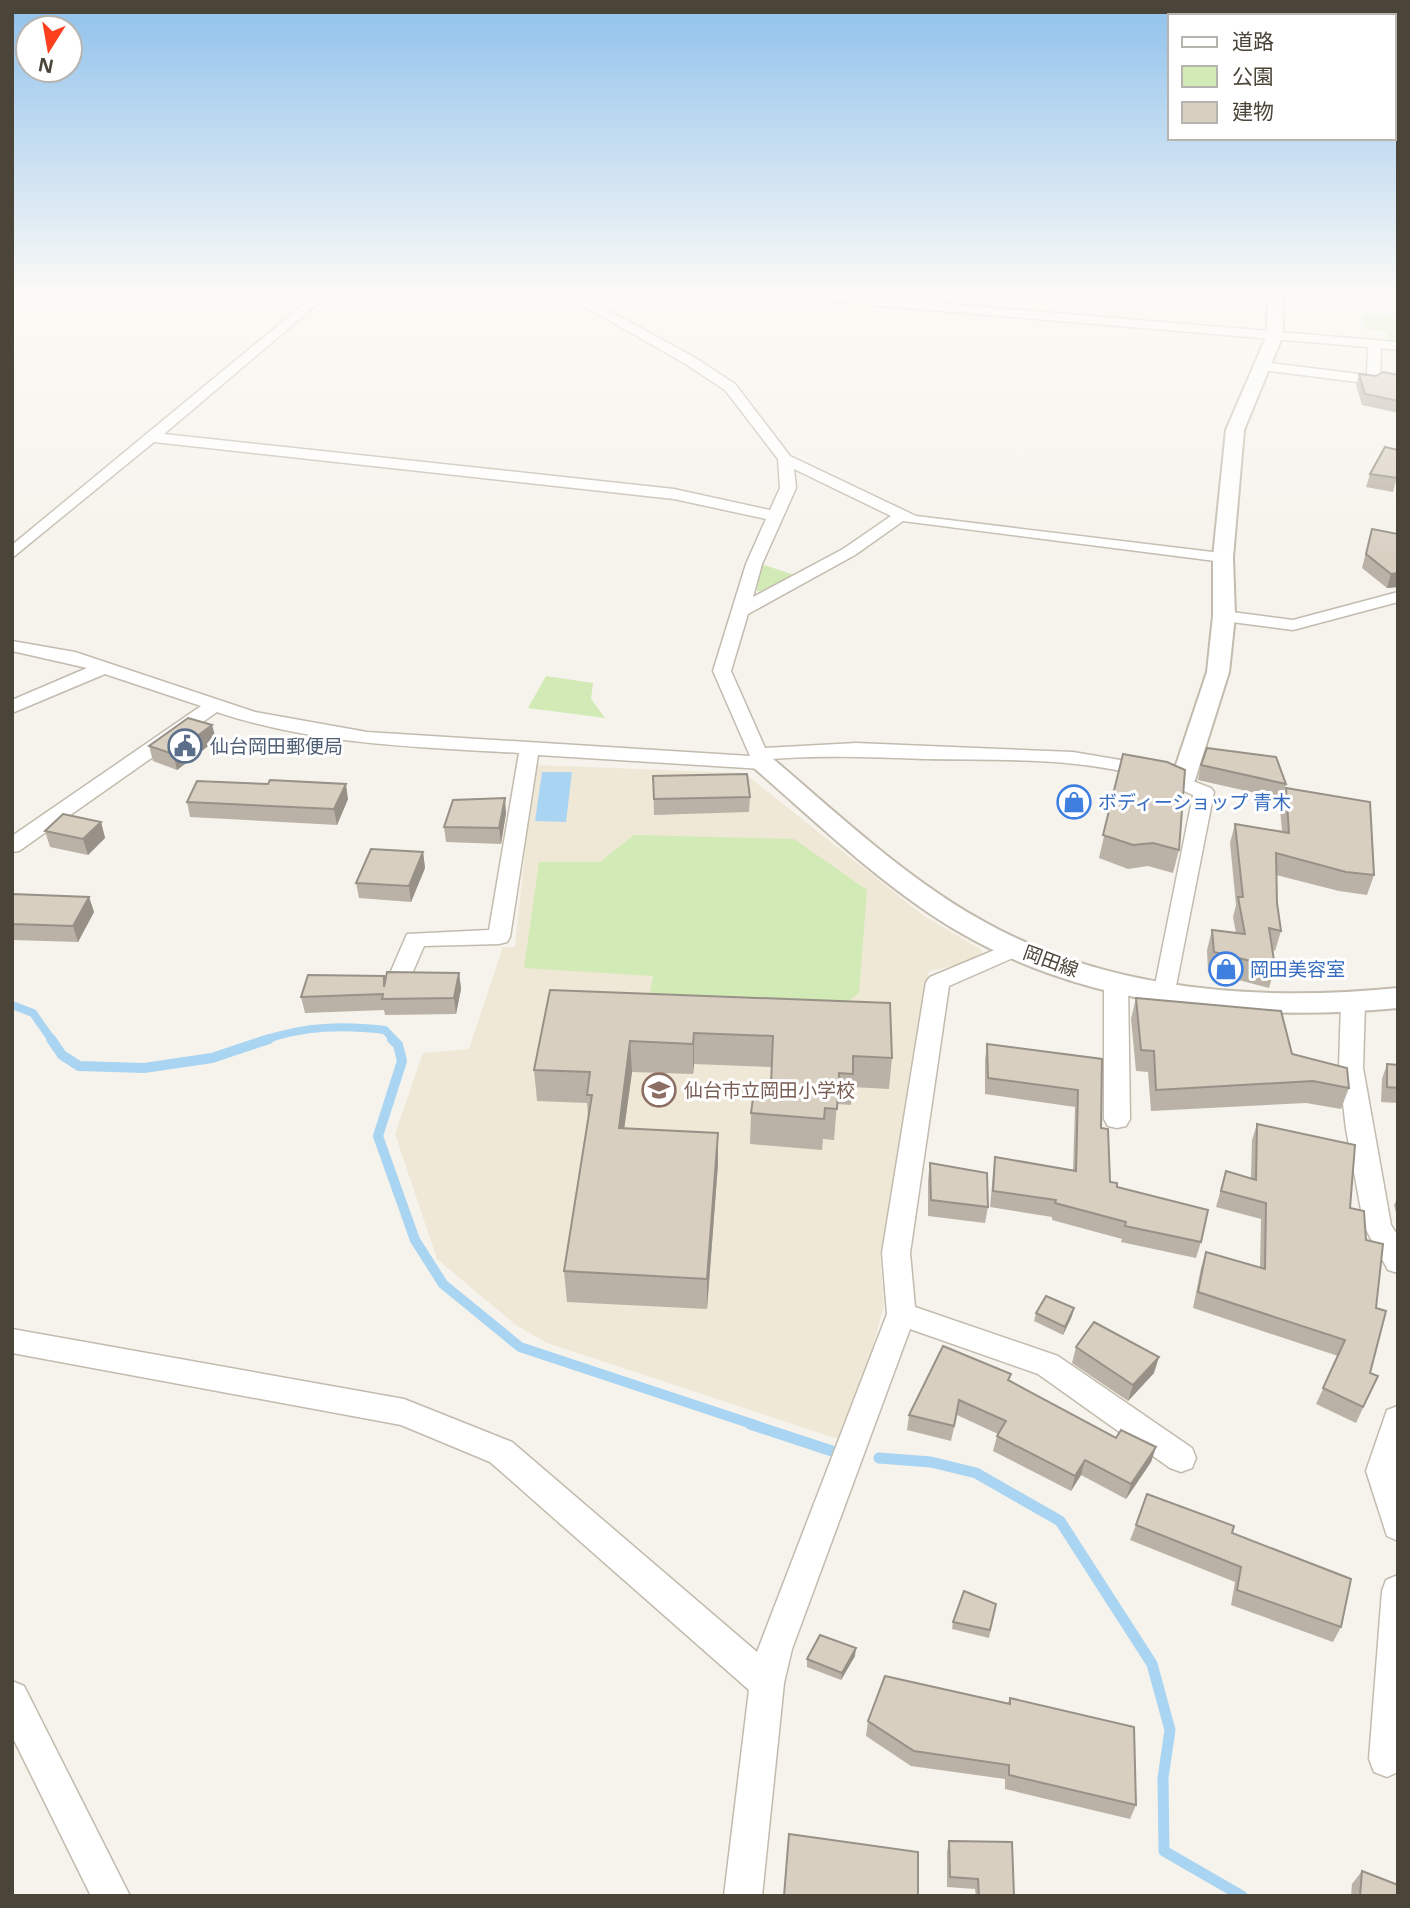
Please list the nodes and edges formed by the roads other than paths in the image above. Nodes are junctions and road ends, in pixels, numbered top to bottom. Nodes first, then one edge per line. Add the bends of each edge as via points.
1 (216, 383) edge
2 (724, 383) edge
3 (1255, 383) edge
4 (151, 437) junction
5 (785, 459) junction
6 (902, 515) junction
7 (775, 516) junction
8 (12, 553) edge
9 (1223, 557) junction
10 (1398, 597) edge
11 (740, 611) junction
12 (1224, 616) junction
13 (12, 646) edge
14 (103, 668) junction
15 (215, 705) junction
16 (12, 707) edge
17 (529, 750) junction
18 (761, 758) junction
19 (1183, 780) junction
20 (12, 846) edge
21 (1016, 948) junction
22 (400, 978) edge
23 (1116, 984) junction
24 (1165, 995) junction
25 (1398, 998) edge
26 (1353, 1003) junction
27 (1116, 1119) dead end
28 (1398, 1262) edge
29 (901, 1314) junction
30 (12, 1341) edge
31 (1398, 1419) edge
32 (1181, 1458) dead end
33 (1398, 1526) edge
34 (1398, 1591) edge
35 (767, 1683) junction
36 (12, 1698) edge
37 (1387, 1759) dead end
38 (111, 1896) edge
39 (743, 1896) edge

1 - 4 street
2 - 5 street
3 - 9 street via 1236,430
4 - 7 street via 674,494
4 - 8 street
5 - 6 street
5 - 7 street via 788,488
6 - 9 street via 913,520
6 - 11 street via 849,552
7 - 11 street
9 - 12 street
10 - 12 street via 1293,625
11 - 18 street via 722,671
12 - 19 street via 1218,671
13 - 14 street via 69,656
14 - 15 street
14 - 16 street
15 - 17 street via 251,717 367,738
15 - 20 street
17 - 18 street
17 - 22 street via 499,937 415,939
18 - 19 street via 853,749 1022,753 1106,763
18 - 21 street, 岡田線 via 901,879 960,920
19 - 24 street via 1203,792
21 - 23 street, 岡田線
21 - 29 street via 938,982 896,1254
23 - 24 street, 岡田線
23 - 27 street
24 - 26 street, 岡田線 via 1263,1005
25 - 26 street, 岡田線
26 - 28 street via 1351,1068 1359,1129 1378,1226
29 - 32 street via 1048,1365
29 - 35 street via 775,1649
30 - 35 street via 404,1412 501,1452
31 - 33 street via 1382,1471
34 - 37 street
35 - 39 street
36 - 38 street

